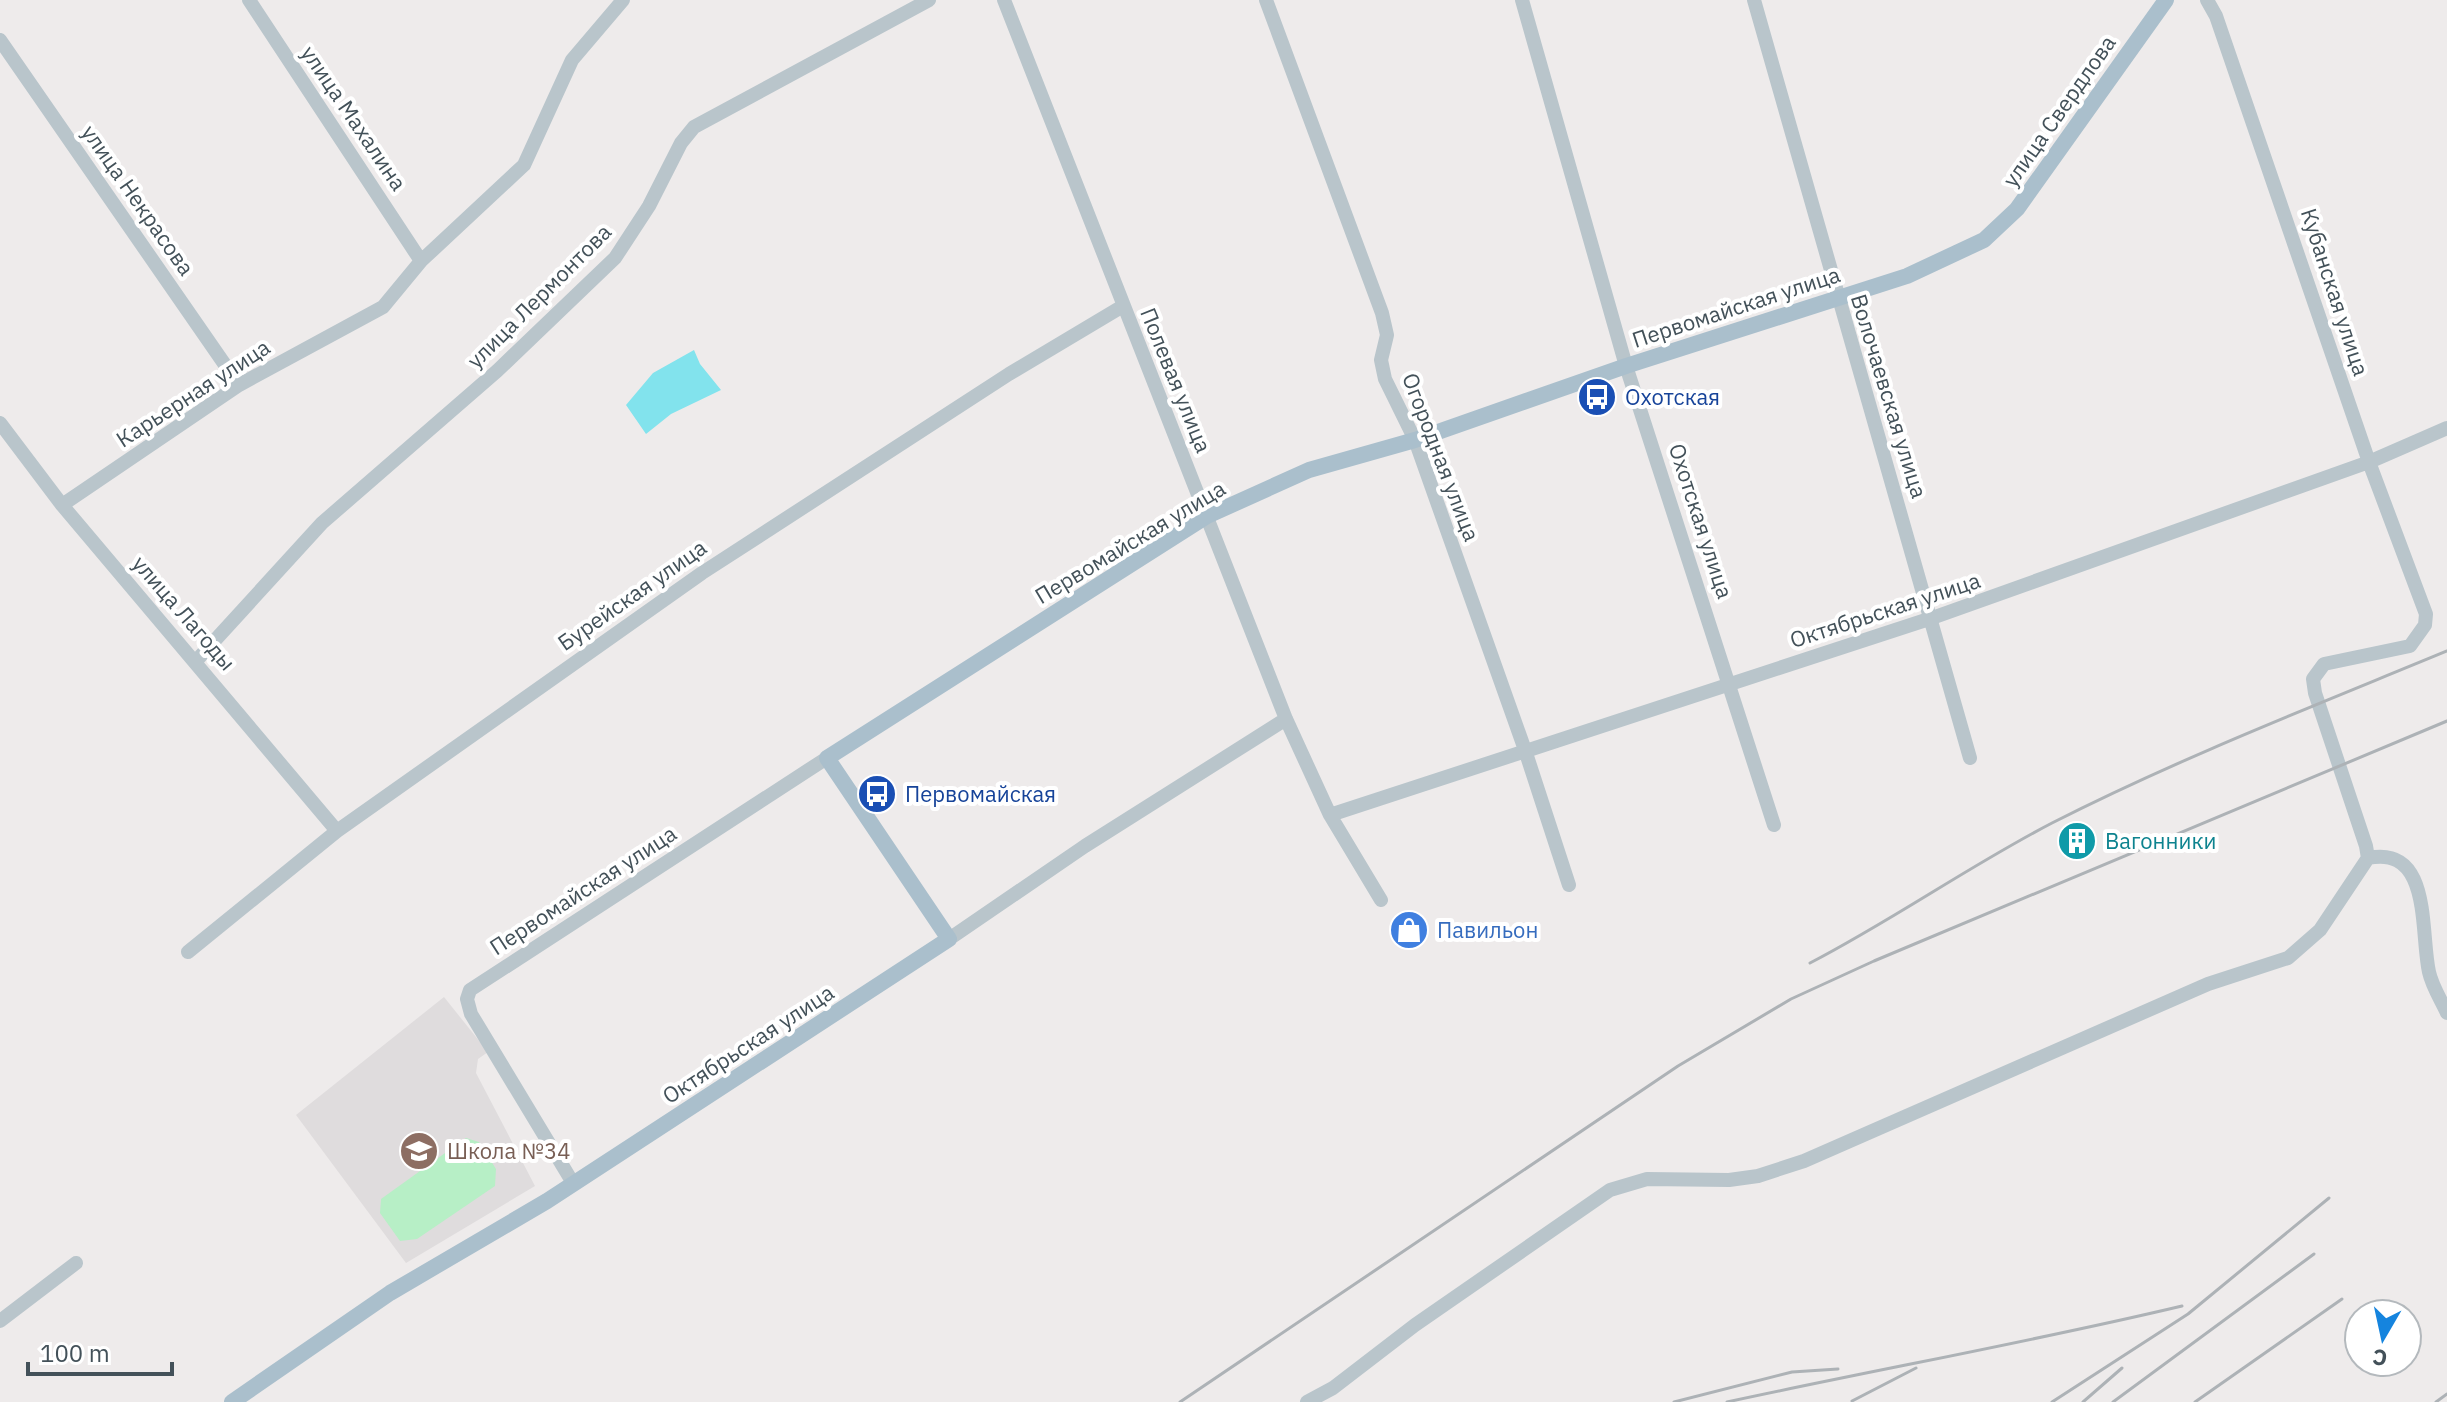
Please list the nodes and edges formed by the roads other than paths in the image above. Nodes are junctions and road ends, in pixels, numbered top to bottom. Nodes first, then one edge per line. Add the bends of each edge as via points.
1 (249, 0) edge
2 (623, 0) edge
3 (929, 0) edge
4 (1004, 0) edge
5 (1266, 0) edge
6 (1522, 0) edge
7 (1754, 0) edge
8 (2166, 0) edge
9 (2207, 0) edge
10 (0, 40) edge
11 (2017, 209) joint
12 (421, 261) junction
13 (1836, 299) junction
14 (1123, 306) junction
15 (1626, 366) junction
16 (239, 385) junction
17 (0, 423) edge
18 (2447, 428) edge
19 (1415, 440) junction
20 (2369, 462) junction
21 (62, 505) junction
22 (1207, 516) junction
23 (1932, 618) junction
24 (196, 661) junction
25 (1731, 684) junction
26 (1286, 719) junction
27 (1525, 750) junction
28 (827, 758) junction
29 (1970, 758) dead end
30 (1330, 815) junction
31 (1774, 825) dead end
32 (337, 831) junction
33 (2368, 858) junction
34 (1569, 885) dead end
35 (1381, 900) dead end
36 (949, 939) junction
37 (188, 952) dead end
38 (2447, 1013) edge
39 (573, 1183) junction
40 (76, 1263) dead end
41 (0, 1321) edge
42 (232, 1402) edge
43 (1307, 1402) edge

1 - 12 street, улица Махалина
2 - 12 street, Карьерная улица via 572,60 524,165
3 - 24 street, улица Лермонтова via 694,127 615,258 497,371 322,523
4 - 14 street, Полевая улица
5 - 19 street, Огородная улица via 1382,313 1385,379
6 - 15 street, Охотская улица
7 - 13 street, Волочаевская улица
8 - 11 main road, улица Свердлова
9 - 20 street, Кубанская улица via 2271,169
10 - 16 street, улица Некрасова
11 - 13 main road, Первомайская улица via 1973,246 1907,276
12 - 16 street, Карьерная улица via 373,315
13 - 15 main road, Первомайская улица
13 - 23 street, Волочаевская улица
14 - 22 street, Полевая улица
14 - 32 street, Бурейская улица via 702,573
15 - 19 main road, Первомайская улица
15 - 25 street, Охотская улица
16 - 21 street, Карьерная улица
17 - 21 street, улица Лагоды
18 - 20 street, Октябрьская улица
19 - 22 main road, Первомайская улица via 1309,470
19 - 27 street, Огородная улица
20 - 23 street, Октябрьская улица
20 - 33 street, Кубанская улица via 2421,599 2425,625 2410,646 2324,664 2313,679
21 - 24 street, улица Лагоды
22 - 26 street, Полевая улица
22 - 28 main road, Первомайская улица
23 - 25 street, Октябрьская улица
23 - 29 street, Волочаевская улица
24 - 32 street, улица Лагоды
25 - 27 street, Октябрьская улица
25 - 31 street, Охотская улица
26 - 30 street, Полевая улица
26 - 36 street, Октябрьская улица
27 - 30 street, Октябрьская улица
27 - 34 street, Огородная улица
28 - 36 main road
28 - 39 street, Первомайская улица via 470,990 471,1014
30 - 35 street, Полевая улица
32 - 37 street, Бурейская улица
33 - 38 street via 2402,861 2415,876 2430,976
33 - 43 street via 2320,930 2288,958 2208,984 1804,1161 1758,1176 1647,1179 1610,1190
36 - 39 main road, Октябрьская улица
39 - 42 main road, Октябрьская улица via 390,1293
40 - 41 street

